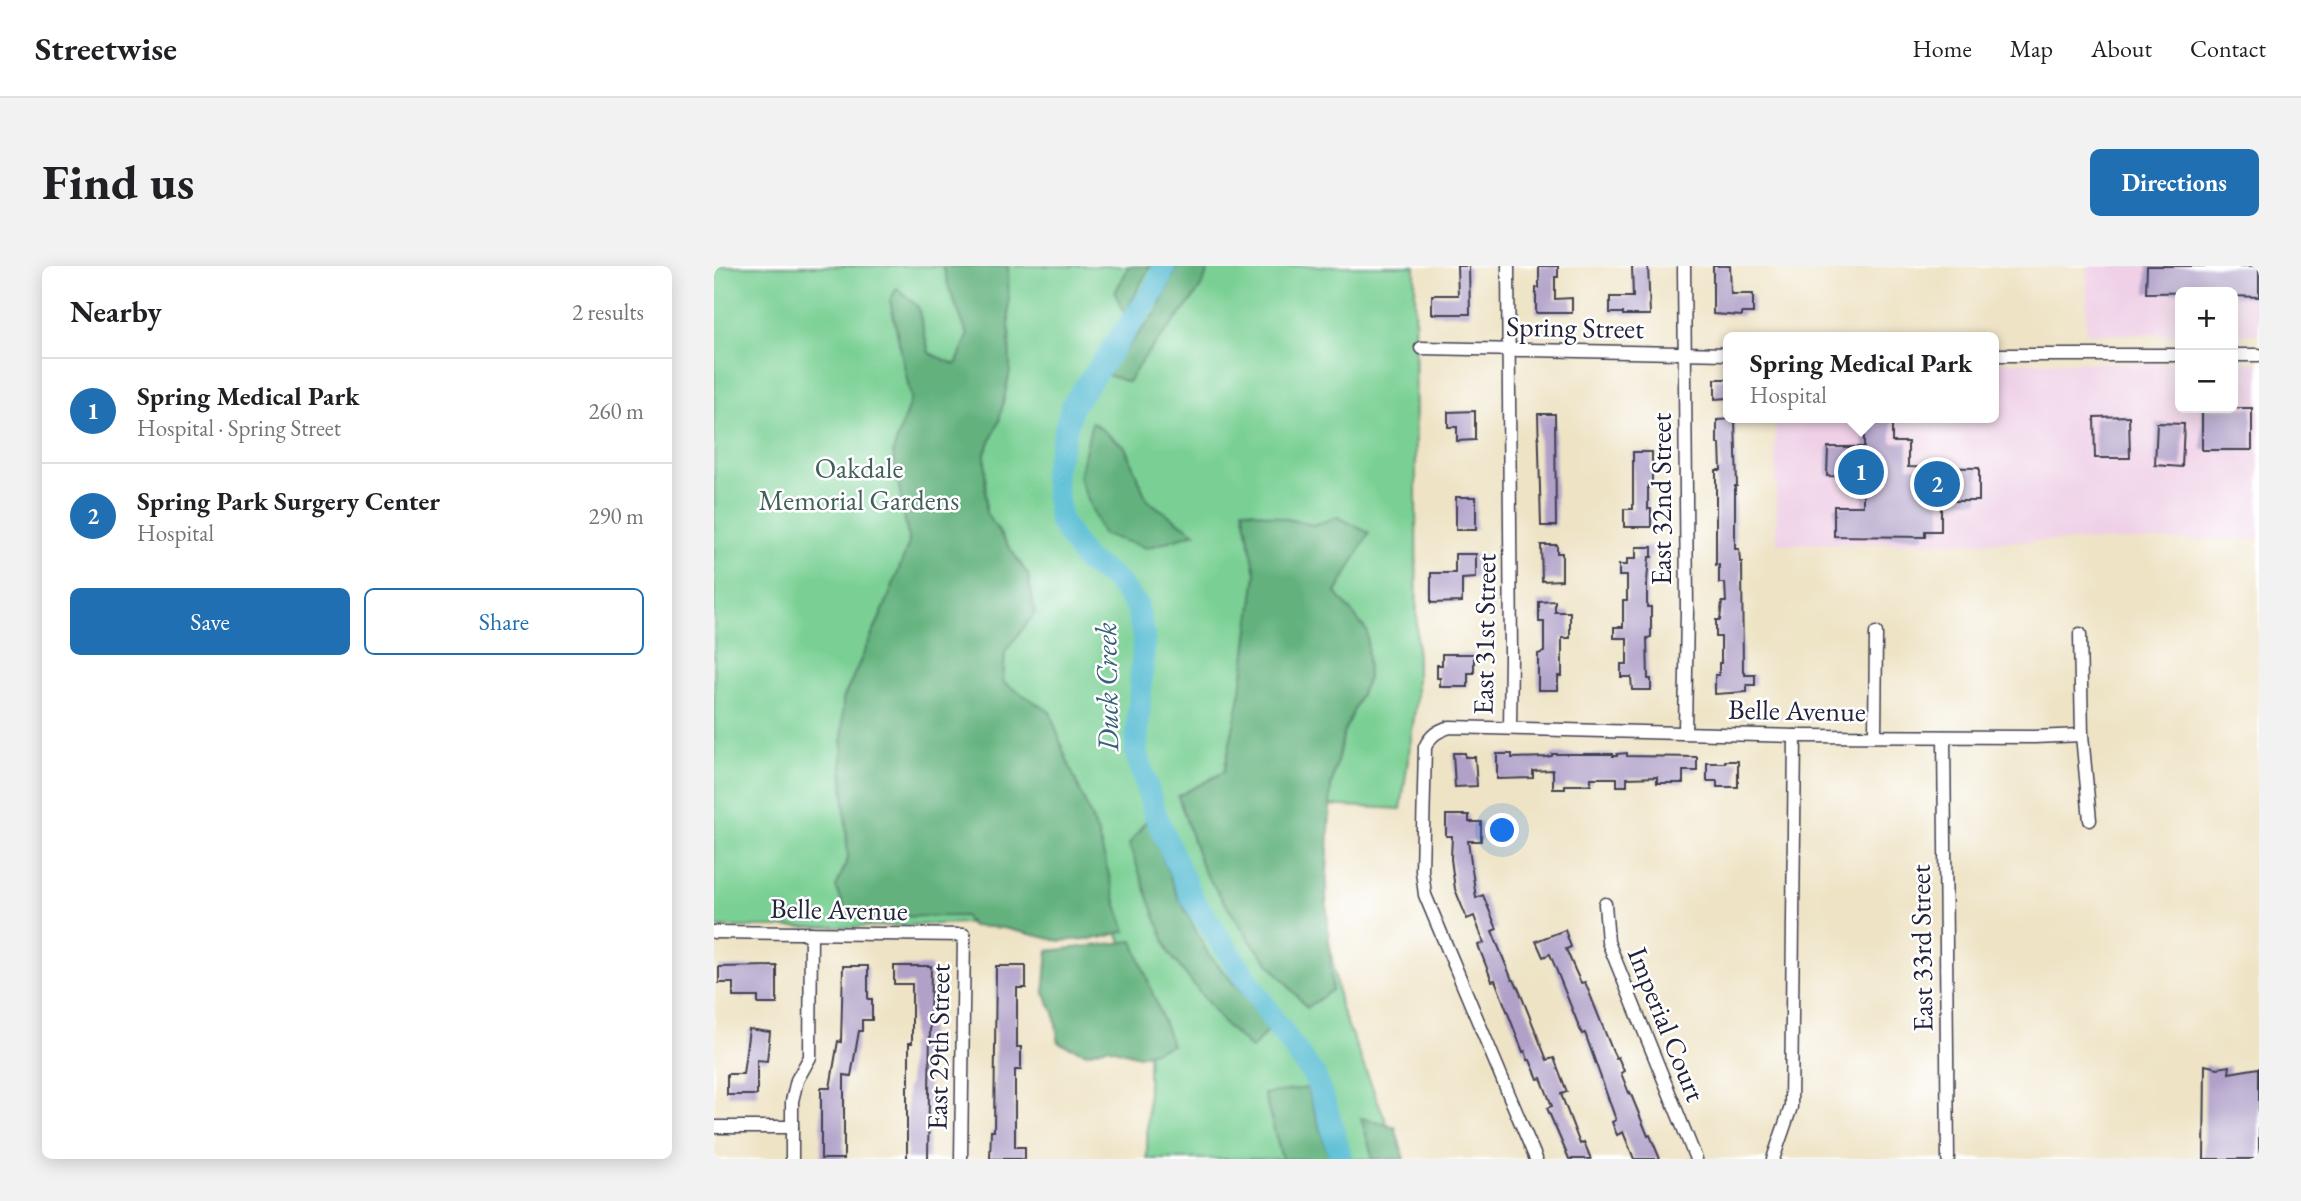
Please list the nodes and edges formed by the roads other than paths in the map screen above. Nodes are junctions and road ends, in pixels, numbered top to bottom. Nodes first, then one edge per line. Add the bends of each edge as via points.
1 (1507, 266) edge
2 (1684, 266) edge
3 (1422, 348) dead end
4 (1508, 350) junction
5 (1685, 353) junction
6 (1723, 354) edge
7 (1999, 355) edge
8 (2175, 355) edge
9 (2238, 355) edge
10 (2259, 355) edge
11 (1876, 633) dead end
12 (2080, 634) dead end
13 (1510, 728) junction
14 (1685, 733) junction
15 (1875, 735) junction
16 (2082, 735) junction
17 (1795, 736) junction
18 (1944, 737) junction
19 (2090, 820) dead end
20 (1605, 904) dead end
21 (714, 932) edge
22 (811, 933) junction
23 (964, 935) joint
24 (714, 1127) edge
25 (792, 1128) junction
26 (792, 1159) edge
27 (961, 1159) edge
28 (1536, 1159) edge
29 (1696, 1159) edge
30 (1773, 1159) edge
31 (1948, 1159) edge

1 - 4 street, East 31st Street
2 - 5 street, East 32nd Street
3 - 4 street, Spring Street
4 - 5 street, Spring Street
4 - 13 street, East 31st Street
5 - 6 street, Spring Street
5 - 14 street, East 32nd Street
7 - 8 street
9 - 10 street
11 - 15 street
12 - 16 street
13 - 14 street, Belle Avenue
13 - 28 street, East 31st Street via 1450,727 1431,737 1425,747 1422,872 1428,907
14 - 17 street, Belle Avenue
15 - 17 street, Belle Avenue
15 - 18 street, Belle Avenue
16 - 18 street, Belle Avenue
16 - 19 street
17 - 30 street via 1791,1107
18 - 31 street, East 33rd Street
20 - 29 street, Imperial Court via 1608,942
21 - 22 street, Belle Avenue
22 - 23 street, Belle Avenue
22 - 25 street via 810,1057 797,1080
23 - 27 street, East 29th Street
24 - 25 street
25 - 26 street

